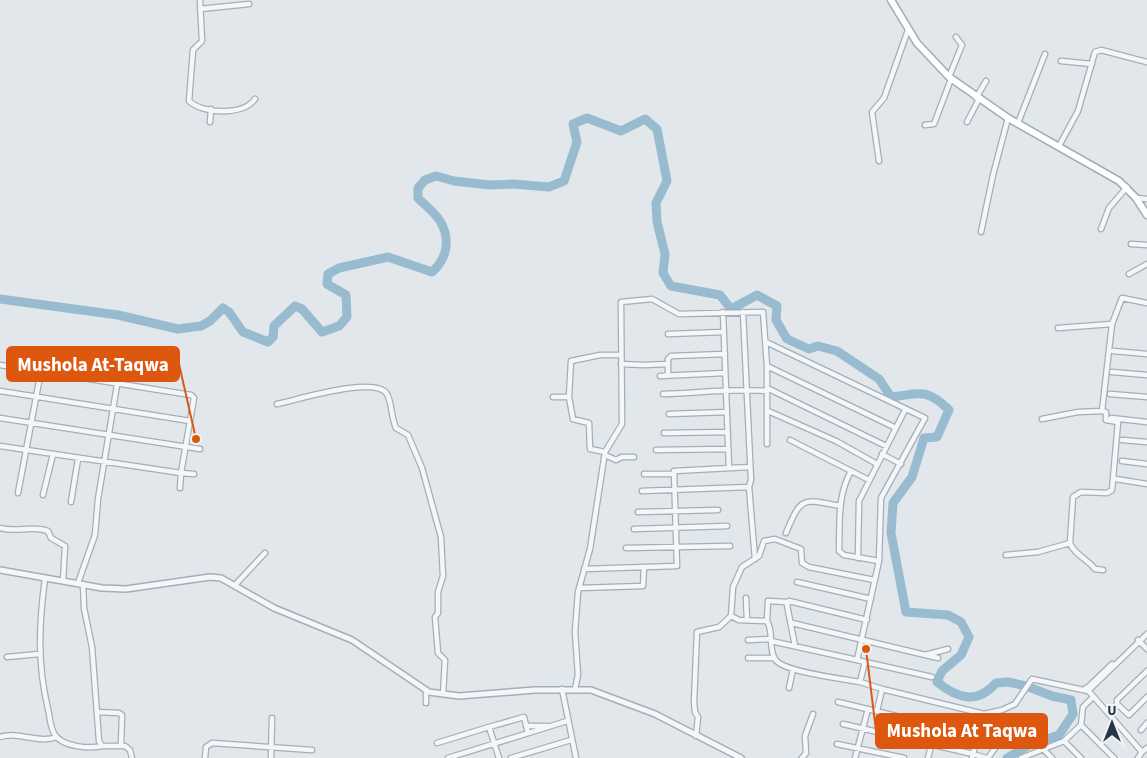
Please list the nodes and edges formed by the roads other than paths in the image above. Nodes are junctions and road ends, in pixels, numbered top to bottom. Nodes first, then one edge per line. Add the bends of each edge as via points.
1 (200, 0) edge
2 (891, 0) edge
3 (249, 4) dead end
4 (200, 8) junction
5 (908, 30) junction
6 (956, 37) dead end
7 (1045, 54) dead end
8 (1061, 61) dead end
9 (1147, 62) edge
10 (1092, 64) junction
11 (950, 78) junction
12 (986, 81) dead end
13 (978, 98) junction
14 (255, 99) dead end
15 (211, 108) junction
16 (1008, 118) junction
17 (210, 122) dead end
18 (967, 122) dead end
19 (1018, 123) junction
20 (925, 125) dead end
21 (1059, 146) junction
22 (878, 161) dead end
23 (1127, 187) junction
24 (1136, 198) junction
25 (1147, 199) edge
26 (1147, 215) edge
27 (1101, 229) dead end
28 (981, 232) dead end
29 (1131, 244) dead end
30 (1147, 245) edge
31 (1147, 264) edge
32 (1129, 274) dead end
33 (1147, 303) edge
34 (723, 312) junction
35 (743, 312) junction
36 (1112, 324) junction
37 (1058, 328) dead end
38 (724, 332) junction
39 (668, 334) dead end
40 (766, 342) junction
41 (1113, 350) dead end
42 (724, 354) junction
43 (1147, 354) edge
44 (621, 355) junction
45 (621, 364) junction
46 (668, 364) junction
47 (0, 365) edge
48 (767, 366) junction
49 (41, 371) junction
50 (1112, 372) dead end
51 (725, 373) junction
52 (1147, 374) edge
53 (668, 375) junction
54 (660, 376) dead end
55 (117, 385) junction
56 (747, 389) junction
57 (767, 390) junction
58 (0, 391) edge
59 (726, 392) junction
60 (663, 394) dead end
61 (1110, 394) dead end
62 (37, 397) junction
63 (553, 397) dead end
64 (569, 397) junction
65 (1147, 397) edge
66 (277, 404) dead end
67 (112, 410) junction
68 (906, 410) junction
69 (1102, 411) junction
70 (727, 412) junction
71 (768, 412) junction
72 (669, 414) dead end
73 (0, 418) edge
74 (1111, 418) dead end
75 (1042, 419) dead end
76 (190, 421) junction
77 (1147, 422) edge
78 (32, 423) junction
79 (896, 428) junction
80 (727, 432) junction
81 (664, 433) dead end
82 (109, 436) junction
83 (790, 440) dead end
84 (1122, 440) dead end
85 (1147, 442) edge
86 (767, 444) dead end
87 (1, 446) edge
88 (886, 446) junction
89 (186, 448) junction
90 (200, 449) dead end
91 (728, 449) junction
92 (27, 450) junction
93 (656, 450) dead end
94 (0, 453) edge
95 (53, 454) junction
96 (605, 454) junction
97 (882, 454) junction
98 (634, 457) dead end
99 (78, 458) junction
100 (1122, 461) dead end
101 (104, 462) junction
102 (877, 464) junction
103 (901, 464) junction
104 (1147, 464) edge
105 (750, 467) junction
106 (729, 468) junction
107 (851, 471) junction
108 (181, 473) junction
109 (194, 474) dead end
110 (644, 474) dead end
111 (674, 474) junction
112 (1116, 479) dead end
113 (869, 480) junction
114 (1147, 484) edge
115 (749, 487) junction
116 (180, 488) dead end
117 (675, 490) junction
118 (642, 491) dead end
119 (18, 493) dead end
120 (43, 495) dead end
121 (70, 502) dead end
122 (840, 506) junction
123 (718, 510) dead end
124 (676, 511) junction
125 (638, 512) dead end
126 (728, 526) dead end
127 (0, 528) edge
128 (676, 528) junction
129 (634, 529) dead end
130 (786, 533) dead end
131 (1070, 543) junction
132 (730, 546) dead end
133 (626, 548) dead end
134 (677, 548) junction
135 (265, 553) dead end
136 (1006, 555) dead end
137 (858, 558) junction
138 (755, 559) junction
139 (879, 561) junction
140 (644, 567) junction
141 (584, 569) junction
142 (0, 570) edge
143 (1103, 570) dead end
144 (44, 578) junction
145 (874, 580) junction
146 (63, 581) junction
147 (797, 582) dead end
148 (80, 583) junction
149 (235, 585) junction
150 (579, 588) junction
151 (746, 598) dead end
152 (871, 599) junction
153 (787, 602) junction
154 (730, 616) junction
155 (746, 620) junction
156 (867, 620) junction
157 (767, 621) junction
158 (792, 623) junction
159 (1147, 630) edge
160 (1147, 634) edge
161 (748, 640) dead end
162 (771, 640) junction
163 (862, 641) junction
164 (1138, 641) junction
165 (795, 646) junction
166 (948, 649) dead end
167 (1147, 649) edge
168 (39, 654) junction
169 (920, 656) junction
170 (7, 657) dead end
171 (748, 658) dead end
172 (774, 658) junction
173 (938, 658) dead end
174 (857, 660) junction
175 (865, 662) junction
176 (793, 669) junction
177 (1147, 671) edge
178 (1143, 675) junction
179 (932, 677) dead end
180 (1147, 679) edge
181 (860, 682) junction
182 (789, 688) dead end
183 (562, 689) junction
184 (575, 689) junction
185 (426, 690) junction
186 (882, 690) junction
187 (1086, 690) junction
188 (443, 694) junction
189 (1093, 697) junction
190 (1147, 697) edge
191 (838, 702) dead end
192 (426, 703) dead end
193 (868, 709) junction
194 (877, 711) junction
195 (97, 712) junction
196 (991, 713) junction
197 (813, 714) dead end
198 (984, 714) junction
199 (272, 718) dead end
200 (567, 721) junction
201 (1147, 723) edge
202 (843, 724) dead end
203 (936, 725) junction
204 (1081, 725) junction
205 (526, 726) junction
206 (553, 726) junction
207 (489, 727) junction
208 (863, 728) junction
209 (1141, 730) dead end
210 (528, 733) junction
211 (978, 735) junction
212 (696, 736) junction
213 (0, 737) edge
214 (57, 737) junction
215 (571, 740) junction
216 (1000, 741) junction
217 (1064, 741) junction
218 (437, 743) dead end
219 (494, 744) junction
220 (837, 744) dead end
221 (932, 744) junction
222 (121, 745) junction
223 (102, 746) junction
224 (272, 747) junction
225 (858, 748) junction
226 (1147, 748) edge
227 (1043, 749) junction
228 (312, 750) dead end
229 (1142, 752) junction
230 (973, 756) edge
231 (132, 758) edge
232 (206, 758) edge
233 (271, 758) edge
234 (448, 758) edge
235 (499, 758) edge
236 (511, 758) edge
237 (576, 758) edge
238 (741, 758) edge
239 (802, 758) edge
240 (855, 758) edge
241 (904, 758) edge
242 (928, 758) edge
243 (987, 758) edge
244 (1021, 758) edge
245 (1052, 758) edge
246 (1081, 758) edge
247 (1114, 758) edge
248 (1138, 758) edge

1 - 4 street
2 - 5 main road
3 - 4 street
4 - 15 street via 202,42 193,50 188,98 193,104
5 - 11 main road via 926,55
5 - 22 street via 884,98 872,112
6 - 11 street via 962,45
7 - 19 street
8 - 10 street
9 - 10 street via 1099,50 1095,52
10 - 21 street via 1078,111
11 - 13 main road
11 - 20 street via 934,124
12 - 13 street
13 - 16 main road
13 - 18 street
14 - 15 street via 237,111
15 - 17 street
16 - 19 main road
16 - 28 street
19 - 21 main road
21 - 23 main road
23 - 24 main road
23 - 27 street via 1109,208
24 - 25 street
24 - 26 main road
29 - 30 street
31 - 32 street
33 - 36 street via 1122,298
34 - 35 street
34 - 38 street
34 - 44 street via 679,314 652,299 622,300
35 - 40 street via 764,313
35 - 56 street
36 - 37 street
36 - 69 street
38 - 39 street
38 - 42 street
40 - 48 street
40 - 68 street
41 - 43 street
42 - 46 street via 671,356
42 - 51 street
44 - 45 street
44 - 64 street via 600,355 571,361
45 - 46 street
45 - 96 street via 622,424
46 - 53 street
47 - 49 street
48 - 57 street
48 - 79 street
49 - 55 street
49 - 62 street
50 - 52 street
51 - 53 street
51 - 59 street
53 - 54 street
55 - 67 street
55 - 76 street via 193,396
56 - 57 street
56 - 59 street
56 - 105 street
57 - 71 street
57 - 88 street
58 - 62 street
59 - 60 street
59 - 70 street
61 - 65 street
62 - 67 street
62 - 78 street
63 - 64 street
64 - 96 street via 573,419 589,423 590,449
66 - 188 street via 358,386 377,387 387,394 396,428 408,435 425,476 440,537 443,576 435,617 438,653 445,660
67 - 76 street
67 - 82 street
68 - 79 street
68 - 103 street via 922,415 924,421
69 - 75 street
69 - 131 street via 1106,412 1106,420 1118,422 1112,490 1107,493 1081,492 1073,497
70 - 72 street
70 - 80 street
71 - 86 street
71 - 102 street via 836,441
73 - 78 street
74 - 77 street
76 - 89 street
78 - 82 street
78 - 92 street
79 - 88 street
80 - 81 street
80 - 91 street
82 - 89 street
82 - 101 street
83 - 107 street
84 - 85 street
87 - 92 street
87 - 94 street
88 - 97 street
89 - 90 street
89 - 108 street
91 - 93 street
91 - 106 street
92 - 95 street
92 - 119 street
95 - 99 street
95 - 120 street
96 - 98 street via 616,460
96 - 141 street
97 - 102 street
97 - 103 street
99 - 101 street
99 - 121 street
100 - 104 street
101 - 108 street
101 - 148 street via 95,535
102 - 113 street
103 - 139 street via 882,498
105 - 106 street
105 - 115 street
106 - 111 street via 678,470
107 - 113 street
107 - 122 street
108 - 109 street
108 - 116 street
110 - 111 street
111 - 117 street
112 - 114 street
113 - 137 street via 859,501
115 - 117 street
115 - 138 street
117 - 118 street
117 - 124 street
122 - 130 street via 814,501 802,504
122 - 137 street via 839,551
123 - 124 street
124 - 125 street
124 - 128 street
126 - 128 street
127 - 146 street via 28,527 48,531 51,538 65,546
128 - 129 street
128 - 134 street
131 - 136 street via 1038,552
131 - 143 street via 1095,569
132 - 134 street
133 - 134 street
134 - 140 street via 677,566
135 - 149 street
137 - 139 street
138 - 145 street via 764,541 775,539 801,549 805,565
138 - 154 street via 742,567 733,587
139 - 145 street
140 - 141 street
140 - 150 street via 643,586
141 - 150 street
142 - 144 street
144 - 146 street
144 - 168 street
145 - 152 street
146 - 148 street
147 - 152 street
148 - 149 street via 102,588 136,589 216,577
148 - 195 street via 92,647
149 - 185 street via 274,608 352,640
150 - 184 street
151 - 155 street
152 - 156 street
153 - 156 street
153 - 157 street via 768,601
153 - 158 street
154 - 155 street
154 - 212 street via 724,624 698,631 696,635
155 - 157 street
156 - 163 street
157 - 162 street
158 - 163 street
158 - 165 street
159 - 164 street
160 - 164 street
161 - 162 street
162 - 165 street
162 - 172 street
163 - 169 street
163 - 174 street
164 - 167 street
164 - 187 street
165 - 174 street
166 - 169 street
168 - 170 street
168 - 214 street via 45,697
169 - 173 street
171 - 172 street
172 - 176 street
174 - 175 street
175 - 179 street
175 - 181 street
176 - 181 street
176 - 182 street
177 - 178 street
178 - 180 street
178 - 190 street via 1117,700 1117,704 1129,715
181 - 186 street
183 - 184 street
183 - 188 street via 458,696
183 - 200 street
184 - 212 street via 612,696
185 - 188 street
185 - 192 street
186 - 194 street
186 - 198 street
187 - 189 street
187 - 196 street via 1035,678 1027,682 1023,694 1009,708
189 - 204 street via 1083,707
189 - 229 street
191 - 193 street
193 - 194 street
193 - 208 street
194 - 203 street
195 - 222 street via 122,715
195 - 223 street via 98,737
196 - 198 street
196 - 216 street via 998,719
197 - 239 street via 805,736 806,753
198 - 211 street
199 - 224 street
200 - 206 street
200 - 215 street
201 - 209 street
202 - 208 street
203 - 211 street
203 - 221 street
204 - 217 street
204 - 247 street
205 - 206 street
205 - 207 street via 524,717
205 - 210 street
206 - 210 street
207 - 218 street
207 - 219 street
208 - 221 street
208 - 225 street
210 - 219 street
211 - 216 street
211 - 230 street
212 - 238 street
213 - 214 street via 16,734 43,740
214 - 223 street via 82,747
215 - 236 street
215 - 237 street
216 - 243 street
217 - 227 street
217 - 246 street
219 - 234 street
219 - 235 street
220 - 225 street
221 - 230 street
221 - 242 street
222 - 223 street
222 - 231 street via 127,747
224 - 228 street
224 - 232 street via 212,743 206,747
224 - 233 street
225 - 240 street
225 - 241 street
226 - 229 street
227 - 244 street
227 - 245 street
229 - 248 street
230 - 243 street

